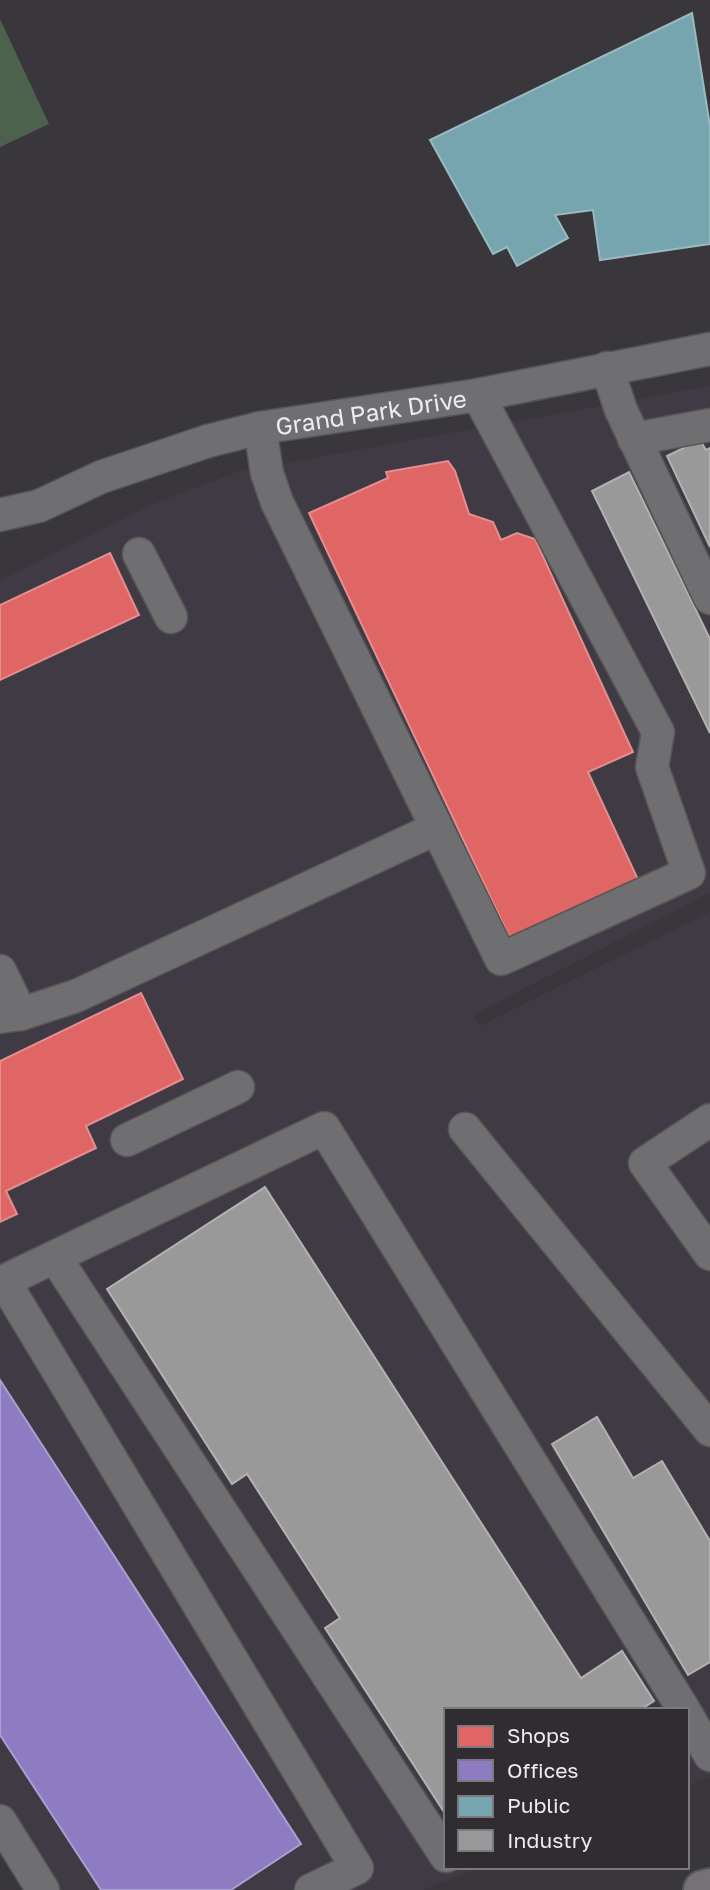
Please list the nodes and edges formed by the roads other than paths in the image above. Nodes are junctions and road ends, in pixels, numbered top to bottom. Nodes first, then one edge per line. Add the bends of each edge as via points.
1 (710, 349) edge
2 (607, 368) junction
3 (478, 395) junction
4 (710, 425) edge
5 (260, 428) junction
6 (634, 439) junction
7 (39, 506) junction
8 (0, 515) edge
9 (0, 539) edge
10 (139, 554) dead end
11 (710, 598) edge
12 (171, 617) dead end
13 (435, 829) junction
14 (0, 971) edge
15 (11, 1016) edge
16 (238, 1087) dead end
17 (710, 1120) edge
18 (465, 1129) dead end
19 (127, 1140) dead end
20 (710, 1254) edge
21 (55, 1257) junction
22 (2, 1282) edge
23 (710, 1430) edge
24 (679, 1708) edge
25 (0, 1821) edge
26 (444, 1853) edge
27 (710, 1888) edge
28 (43, 1890) edge
29 (311, 1890) edge
30 (703, 1890) edge

1 - 2 street, Grand Park Drive
2 - 3 street, Grand Park Drive
2 - 6 street
3 - 5 street, Grand Park Drive
3 - 13 street via 658,732 652,767 689,873 501,959
4 - 6 street
5 - 7 street, Grand Park Drive via 101,477
5 - 13 street via 267,473 278,502
6 - 11 street
7 - 8 street, Grand Park Drive
7 - 9 street, Grand Park Drive
10 - 12 street
13 - 15 street via 76,996
14 - 15 street
16 - 19 street
17 - 20 street via 645,1163
18 - 23 street
21 - 22 street
21 - 24 street via 324,1128
21 - 26 street
22 - 29 street via 357,1868
25 - 28 street
27 - 30 main road

